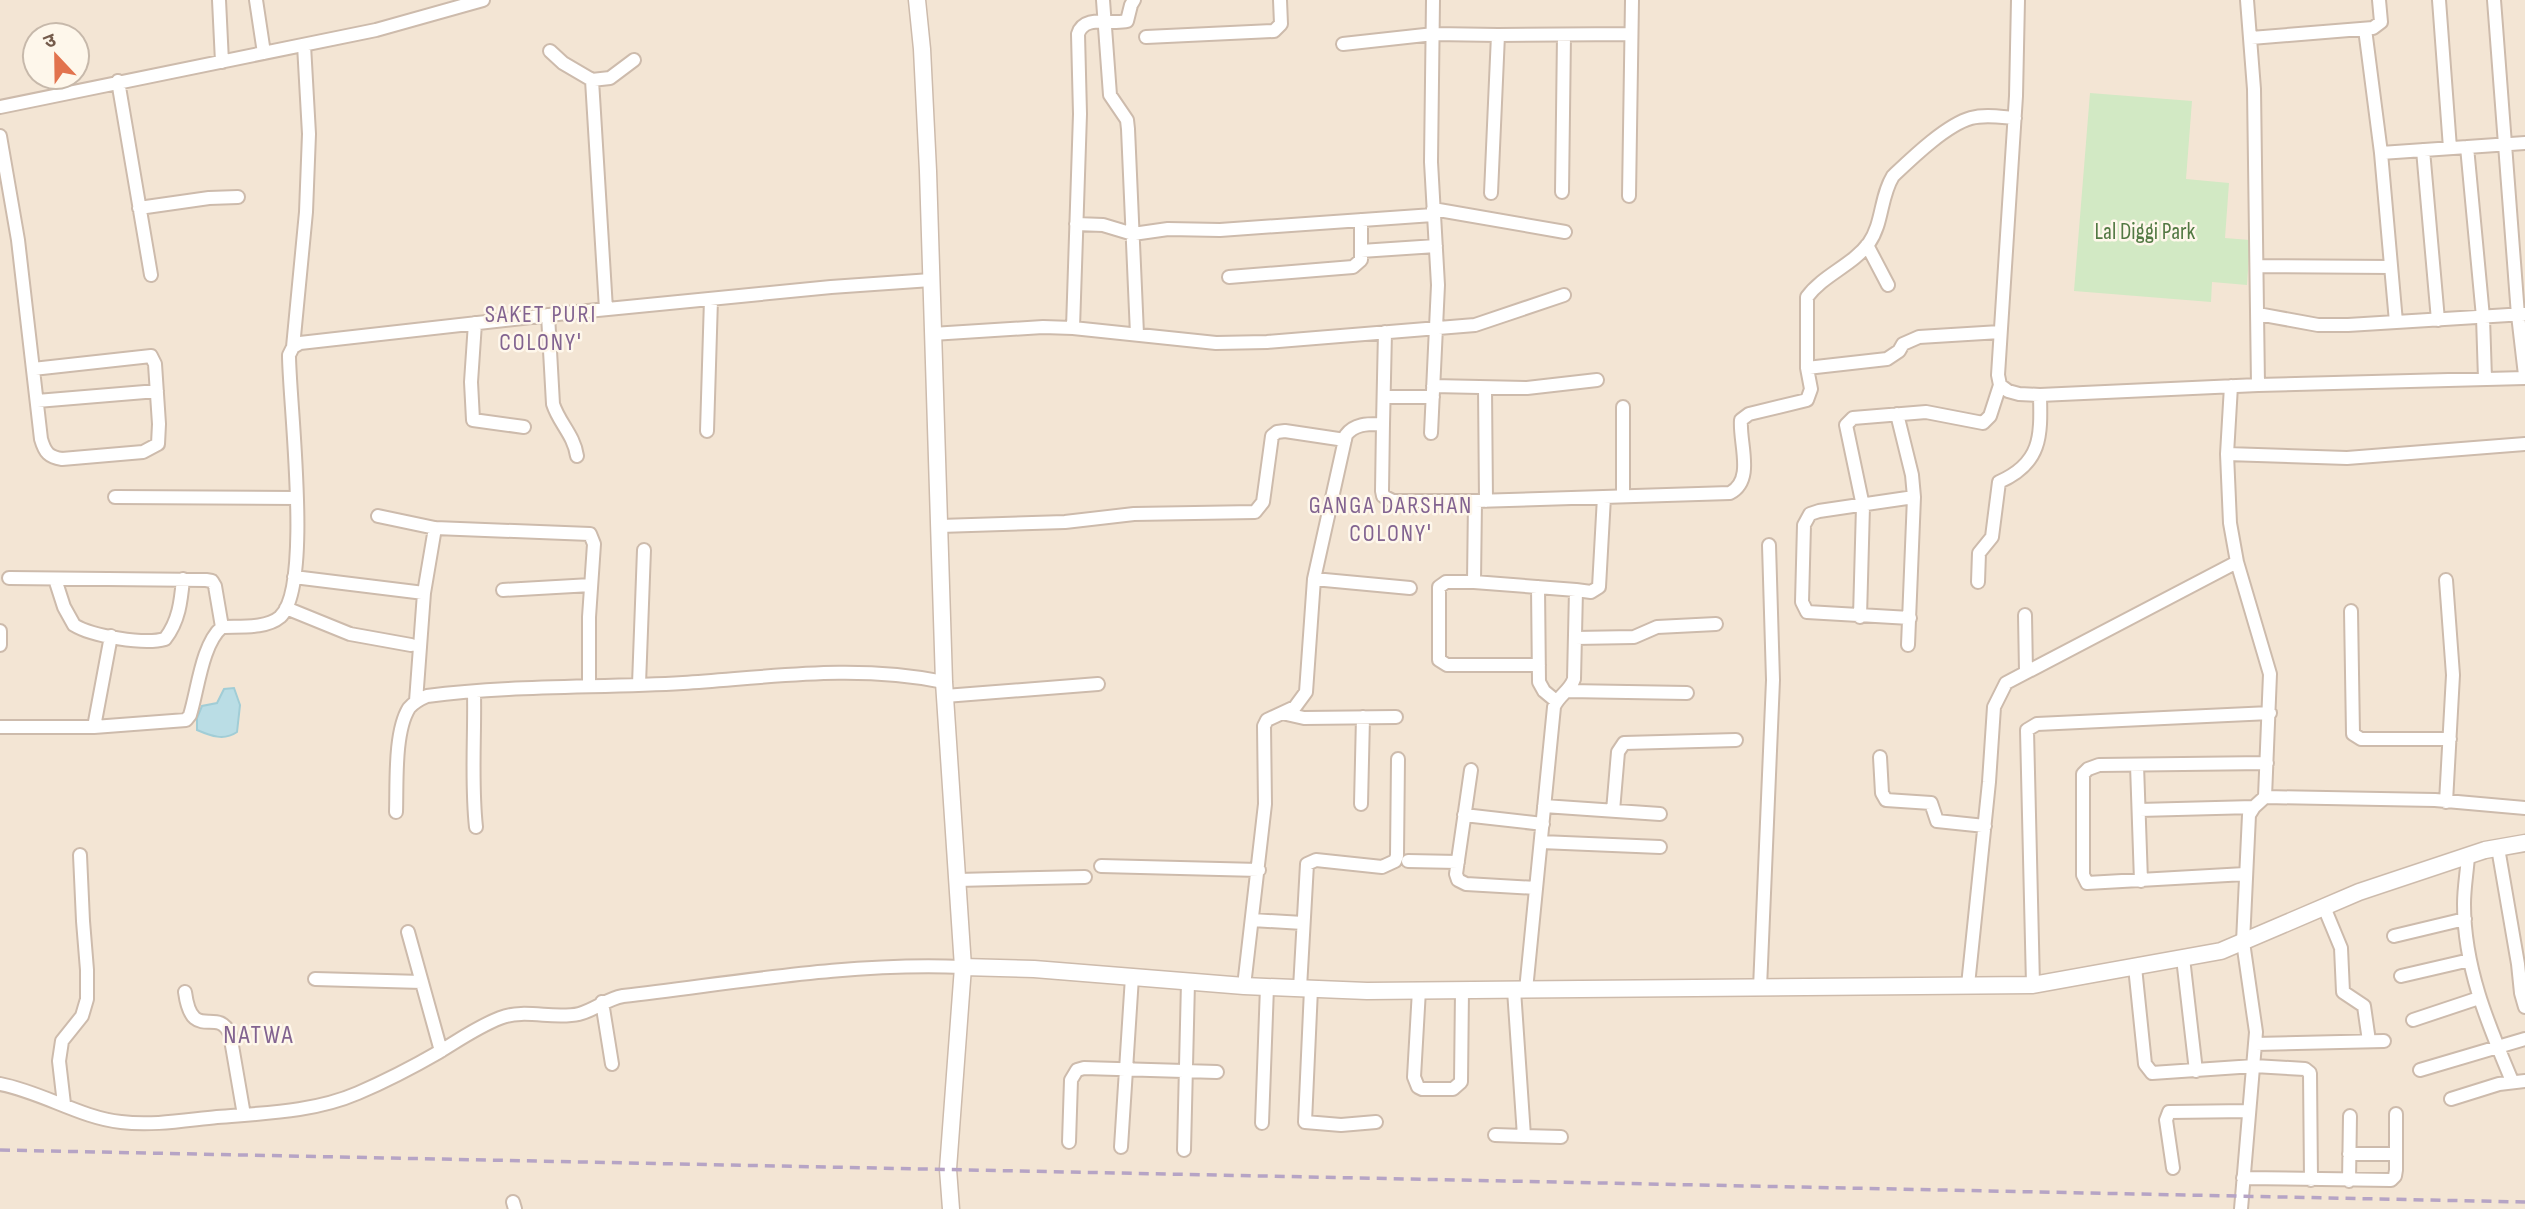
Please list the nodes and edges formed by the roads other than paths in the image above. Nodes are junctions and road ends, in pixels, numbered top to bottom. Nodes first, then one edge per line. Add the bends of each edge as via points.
1 (219, 0) edge
2 (256, 0) edge
3 (483, 0) edge
4 (919, 0) edge
5 (1103, 0) edge
6 (1134, 0) edge
7 (1280, 0) edge
8 (1433, 0) edge
9 (1632, 0) edge
10 (2018, 0) edge
11 (2247, 0) edge
12 (2379, 0) edge
13 (2439, 0) edge
14 (2494, 0) edge
15 (1104, 22) junction
16 (2365, 29) junction
17 (1434, 34) junction
18 (1632, 34) junction
19 (1498, 35) junction
20 (1564, 35) junction
21 (1146, 37) dead end
22 (2252, 38) junction
23 (1343, 44) dead end
24 (304, 45) junction
25 (550, 51) dead end
26 (264, 53) junction
27 (634, 60) dead end
28 (222, 62) junction
29 (592, 80) junction
30 (118, 81) junction
31 (0, 107) edge
32 (2015, 118) junction
33 (0, 135) edge
34 (2525, 143) edge
35 (2505, 144) junction
36 (2467, 147) junction
37 (2450, 148) junction
38 (2423, 150) junction
39 (2381, 153) junction
40 (1562, 192) dead end
41 (1491, 193) dead end
42 (238, 197) dead end
43 (1629, 197) dead end
44 (139, 208) junction
45 (1433, 212) junction
46 (1361, 220) junction
47 (1076, 224) junction
48 (1565, 232) dead end
49 (1133, 234) junction
50 (1867, 245) junction
51 (1436, 246) junction
52 (1361, 251) junction
53 (2257, 267) junction
54 (2391, 267) junction
55 (151, 275) dead end
56 (1229, 278) dead end
57 (931, 281) junction
58 (1888, 285) dead end
59 (1564, 295) dead end
60 (711, 299) junction
61 (606, 309) junction
62 (2258, 314) junction
63 (2521, 314) edge
64 (548, 315) junction
65 (2483, 317) junction
66 (2438, 320) junction
67 (2396, 322) junction
68 (475, 323) junction
69 (1073, 328) junction
70 (1437, 328) junction
71 (1385, 332) junction
72 (2000, 332) junction
73 (932, 334) junction
74 (1137, 334) junction
75 (293, 347) junction
76 (1807, 368) junction
77 (33, 369) junction
78 (2525, 377) edge
79 (1597, 380) dead end
80 (2485, 380) junction
81 (2000, 385) junction
82 (2259, 385) junction
83 (2231, 386) junction
84 (1485, 388) junction
85 (157, 391) junction
86 (1433, 392) junction
87 (2040, 395) junction
88 (1384, 397) junction
89 (37, 401) junction
90 (1623, 407) dead end
91 (1897, 414) junction
92 (1383, 424) junction
93 (524, 427) dead end
94 (707, 431) dead end
95 (1431, 433) dead end
96 (1345, 440) junction
97 (2525, 444) edge
98 (2227, 454) junction
99 (577, 456) dead end
100 (1623, 496) junction
101 (115, 497) dead end
102 (1604, 497) junction
103 (297, 498) junction
104 (1914, 498) junction
105 (1480, 501) junction
106 (1863, 506) junction
107 (378, 516) dead end
108 (940, 526) junction
109 (435, 528) junction
110 (1769, 545) dead end
111 (644, 550) dead end
112 (2238, 562) junction
113 (294, 577) junction
114 (9, 578) dead end
115 (55, 579) junction
116 (183, 579) junction
117 (1314, 579) junction
118 (2446, 580) dead end
119 (1474, 582) junction
120 (1978, 582) dead end
121 (591, 585) junction
122 (1538, 587) junction
123 (1410, 588) dead end
124 (503, 590) dead end
125 (1576, 590) junction
126 (424, 593) junction
127 (286, 608) junction
128 (2351, 611) dead end
129 (2025, 615) dead end
130 (1860, 617) junction
131 (1910, 618) junction
132 (1716, 624) dead end
133 (222, 627) junction
134 (0, 631) edge
135 (111, 636) junction
136 (1575, 638) junction
137 (0, 645) edge
138 (411, 645) dead end
139 (1908, 645) dead end
140 (1539, 665) junction
141 (2026, 671) junction
142 (639, 684) junction
143 (1098, 684) dead end
144 (589, 686) junction
145 (945, 689) junction
146 (1568, 691) junction
147 (474, 692) junction
148 (1687, 693) dead end
149 (416, 701) junction
150 (1556, 701) junction
151 (1282, 713) junction
152 (2270, 713) junction
153 (1363, 717) junction
154 (1396, 717) dead end
155 (0, 727) edge
156 (94, 727) junction
157 (2450, 739) junction
158 (1736, 740) dead end
159 (1881, 757) dead end
160 (1398, 759) dead end
161 (2267, 763) junction
162 (2137, 765) junction
163 (1471, 770) dead end
164 (2265, 797) junction
165 (2446, 802) junction
166 (1361, 804) dead end
167 (1544, 806) junction
168 (2254, 807) junction
169 (2525, 808) edge
170 (2139, 810) junction
171 (1613, 811) junction
172 (396, 812) dead end
173 (1660, 814) dead end
174 (1464, 815) junction
175 (1543, 824) junction
176 (1984, 826) junction
177 (476, 827) dead end
178 (1541, 842) junction
179 (2525, 844) edge
180 (1660, 847) dead end
181 (2498, 848) junction
182 (80, 855) dead end
183 (2468, 856) junction
184 (1408, 861) dead end
185 (1458, 862) junction
186 (1101, 866) dead end
187 (1259, 870) junction
188 (2245, 874) junction
189 (1085, 877) dead end
190 (957, 880) junction
191 (2141, 881) junction
192 (1536, 888) junction
193 (2324, 907) junction
194 (2465, 919) junction
195 (1252, 920) junction
196 (1303, 923) junction
197 (408, 932) dead end
198 (2394, 936) dead end
199 (2243, 942) junction
200 (2183, 958) junction
201 (2470, 960) junction
202 (963, 967) junction
203 (2135, 967) junction
204 (2401, 976) dead end
205 (1132, 977) junction
206 (315, 979) dead end
207 (422, 982) junction
208 (1188, 982) junction
209 (1968, 985) junction
210 (2033, 985) junction
211 (1244, 986) junction
212 (1267, 987) junction
213 (1760, 988) junction
214 (1306, 989) junction
215 (1419, 990) junction
216 (1462, 990) junction
217 (1520, 990) junction
218 (185, 992) dead end
219 (2479, 998) junction
220 (602, 1002) junction
221 (2525, 1007) edge
222 (2413, 1020) dead end
223 (2525, 1039) edge
224 (2369, 1041) junction
225 (2384, 1041) dead end
226 (2255, 1044) junction
227 (2497, 1047) junction
228 (441, 1051) junction
229 (612, 1064) dead end
230 (2254, 1066) junction
231 (1126, 1069) junction
232 (2420, 1070) dead end
233 (1186, 1071) junction
234 (2196, 1071) junction
235 (1217, 1072) dead end
236 (2519, 1081) edge
237 (0, 1084) edge
238 (2451, 1099) dead end
239 (64, 1104) junction
240 (2249, 1111) junction
241 (2396, 1114) dead end
242 (244, 1115) junction
243 (2350, 1116) dead end
244 (1376, 1122) dead end
245 (1262, 1123) dead end
246 (1495, 1135) dead end
247 (1524, 1136) junction
248 (1561, 1137) dead end
249 (1069, 1142) dead end
250 (1121, 1147) dead end
251 (1184, 1150) dead end
252 (2349, 1154) junction
253 (2396, 1154) junction
254 (2173, 1168) dead end
255 (2244, 1178) junction
256 (2311, 1180) junction
257 (2349, 1181) junction
258 (951, 1209) edge
259 (2241, 1209) edge

1 - 28 street
2 - 26 street
3 - 24 street
4 - 57 street
5 - 15 street
6 - 15 street via 1127,22
7 - 21 street via 1281,24 1274,31
8 - 17 street
9 - 18 street
10 - 32 street
11 - 22 street
12 - 16 street via 2381,22
13 - 37 street
14 - 35 street
15 - 47 street via 1087,22 1078,34
15 - 49 street via 1110,94 1127,120
16 - 22 street
16 - 39 street
17 - 19 street
17 - 23 street
17 - 45 street
18 - 20 street
18 - 43 street
19 - 20 street
19 - 41 street
20 - 40 street
22 - 53 street
24 - 26 street
24 - 75 street via 309,134
25 - 29 street
26 - 28 street
27 - 29 street via 610,78
28 - 30 street
29 - 61 street
30 - 31 street
30 - 44 street
32 - 50 street via 1964,120 1900,169 1887,186
32 - 72 street
33 - 77 street
34 - 35 street
35 - 36 street
35 - 63 street
36 - 37 street
36 - 65 street
37 - 38 street
38 - 39 street
38 - 66 street
39 - 54 street
42 - 44 street
44 - 55 street
45 - 46 street
45 - 48 street
45 - 51 street
46 - 49 street
46 - 52 street
47 - 49 street via 1103,225
47 - 69 street
49 - 74 street
50 - 58 street
50 - 76 street via 1807,297
51 - 52 street
51 - 70 street
52 - 56 street via 1361,260 1353,267
53 - 54 street
53 - 62 street
54 - 67 street
57 - 60 street
57 - 73 street
59 - 70 street via 1488,323
60 - 61 street
60 - 94 street
61 - 64 street
62 - 67 street via 2318,325
62 - 82 street
63 - 65 street
63 - 78 street
64 - 68 street
64 - 99 street via 553,404 575,443
65 - 66 street
65 - 80 street
66 - 67 street
68 - 75 street via 311,340
68 - 93 street via 473,420
69 - 73 street
69 - 74 street
70 - 71 street
70 - 86 street
71 - 74 street via 1243,344
71 - 88 street
72 - 76 street via 1919,337 1887,359
72 - 81 street
73 - 108 street
75 - 103 street via 289,368
76 - 100 street via 1811,389 1807,400 1741,420 1744,474 1736,489 1730,493
77 - 85 street via 151,356
77 - 89 street
78 - 80 street
79 - 84 street
80 - 82 street
81 - 87 street via 2019,394
81 - 91 street via 1990,416 1983,423 1926,412
82 - 83 street
83 - 87 street
83 - 98 street
84 - 86 street
84 - 105 street
85 - 89 street
85 - 89 street via 158,444 142,452 101,456 51,457 41,439
86 - 88 street
86 - 95 street
87 - 120 street via 2038,443 2019,472 1999,482 1992,537 1979,553
88 - 92 street
90 - 100 street
91 - 104 street
91 - 106 street via 1853,418 1846,425
92 - 96 street via 1356,426
92 - 105 street via 1382,491 1387,499
96 - 108 street via 1285,431 1272,436 1263,502 1255,512
96 - 117 street
97 - 98 street via 2347,458
98 - 112 street via 2230,523
100 - 102 street
101 - 103 street
102 - 105 street
102 - 125 street via 1600,587 1591,592
103 - 113 street
104 - 106 street
104 - 131 street
105 - 119 street
106 - 130 street
106 - 130 street via 1819,510 1810,514 1804,525 1802,601 1807,612
107 - 109 street
108 - 145 street
109 - 121 street via 590,534 594,544
109 - 126 street
110 - 213 street via 1773,680
111 - 142 street
112 - 141 street
112 - 152 street via 2270,674
113 - 126 street
113 - 127 street
114 - 115 street
115 - 116 street
115 - 135 street via 74,625
116 - 133 street via 212,582
116 - 135 street via 181,605 165,639
117 - 123 street
117 - 151 street via 1307,692 1295,707
118 - 157 street via 2453,675
119 - 122 street
119 - 140 street via 1446,582 1439,587 1440,660 1447,664
121 - 124 street
121 - 144 street
122 - 125 street
122 - 140 street
125 - 136 street
126 - 149 street
127 - 133 street via 272,622
127 - 138 street via 350,634
128 - 157 street via 2353,734 2361,739
129 - 141 street
130 - 131 street
131 - 139 street
132 - 136 street via 1657,627 1634,637
133 - 156 street via 208,649 186,719
134 - 137 street
135 - 156 street
136 - 146 street via 1574,679
140 - 150 street via 1541,687
141 - 176 street via 2006,683 1994,707
142 - 144 street
142 - 145 street via 862,672 908,675
143 - 145 street
144 - 147 street
145 - 190 street
146 - 148 street
146 - 150 street
147 - 149 street
147 - 177 street
149 - 172 street via 404,719 400,741
150 - 167 street
151 - 153 street via 1304,718
151 - 187 street via 1264,726 1265,804
152 - 161 street
152 - 210 street via 2037,724 2027,730
153 - 154 street
153 - 166 street
155 - 156 street
157 - 165 street
158 - 171 street via 1625,743 1618,752
159 - 176 street via 1886,800 1927,802 1937,821
160 - 196 street via 1395,861 1382,867 1316,860 1307,864
161 - 162 street
161 - 164 street
162 - 170 street
162 - 191 street via 2099,765 2083,774 2083,876 2093,884
163 - 174 street
164 - 165 street
164 - 168 street
165 - 169 street
167 - 171 street
167 - 175 street
168 - 170 street
168 - 188 street via 2249,815
170 - 191 street
171 - 173 street
174 - 175 street
174 - 185 street
175 - 178 street
176 - 209 street
178 - 180 street
178 - 192 street
179 - 181 street
181 - 183 street
181 - 221 street
182 - 239 street via 87,999 82,1016 62,1041 59,1061
183 - 193 street
183 - 194 street
184 - 185 street
185 - 192 street via 1456,874 1461,883
186 - 187 street
187 - 195 street
188 - 191 street
188 - 199 street
189 - 190 street
190 - 202 street
192 - 217 street
193 - 199 street
193 - 224 street via 2341,948 2342,988 2362,1002
194 - 198 street
194 - 201 street
195 - 196 street
195 - 211 street
196 - 214 street
197 - 207 street
199 - 200 street
199 - 226 street
200 - 203 street
200 - 234 street
201 - 204 street
201 - 219 street
202 - 205 street
202 - 220 street via 840,969
202 - 258 street via 948,1169
203 - 210 street
203 - 234 street via 2147,1070
205 - 208 street
205 - 231 street
206 - 207 street
207 - 228 street
208 - 211 street
208 - 233 street
209 - 210 street
209 - 213 street
211 - 212 street
212 - 214 street
212 - 245 street
213 - 217 street
214 - 215 street
214 - 244 street via 1305,1122
215 - 216 street
215 - 216 street via 1414,1077 1422,1089 1454,1089 1461,1082
216 - 217 street
217 - 247 street
218 - 242 street via 195,1020 227,1027
219 - 222 street
219 - 227 street
220 - 228 street via 580,1014 504,1017
220 - 229 street
223 - 227 street
224 - 225 street
224 - 226 street
226 - 230 street
227 - 232 street
227 - 236 street
228 - 242 street via 327,1104
230 - 234 street
230 - 240 street
230 - 256 street via 2309,1073
231 - 233 street
231 - 249 street via 1084,1068 1073,1073
231 - 250 street
233 - 235 street
233 - 251 street
236 - 238 street
237 - 239 street
239 - 242 street via 123,1122
240 - 254 street via 2169,1112 2165,1120
240 - 255 street
241 - 253 street
243 - 252 street
246 - 247 street
247 - 248 street
252 - 253 street
252 - 257 street
253 - 257 street via 2391,1180
255 - 256 street
255 - 259 street
256 - 257 street

